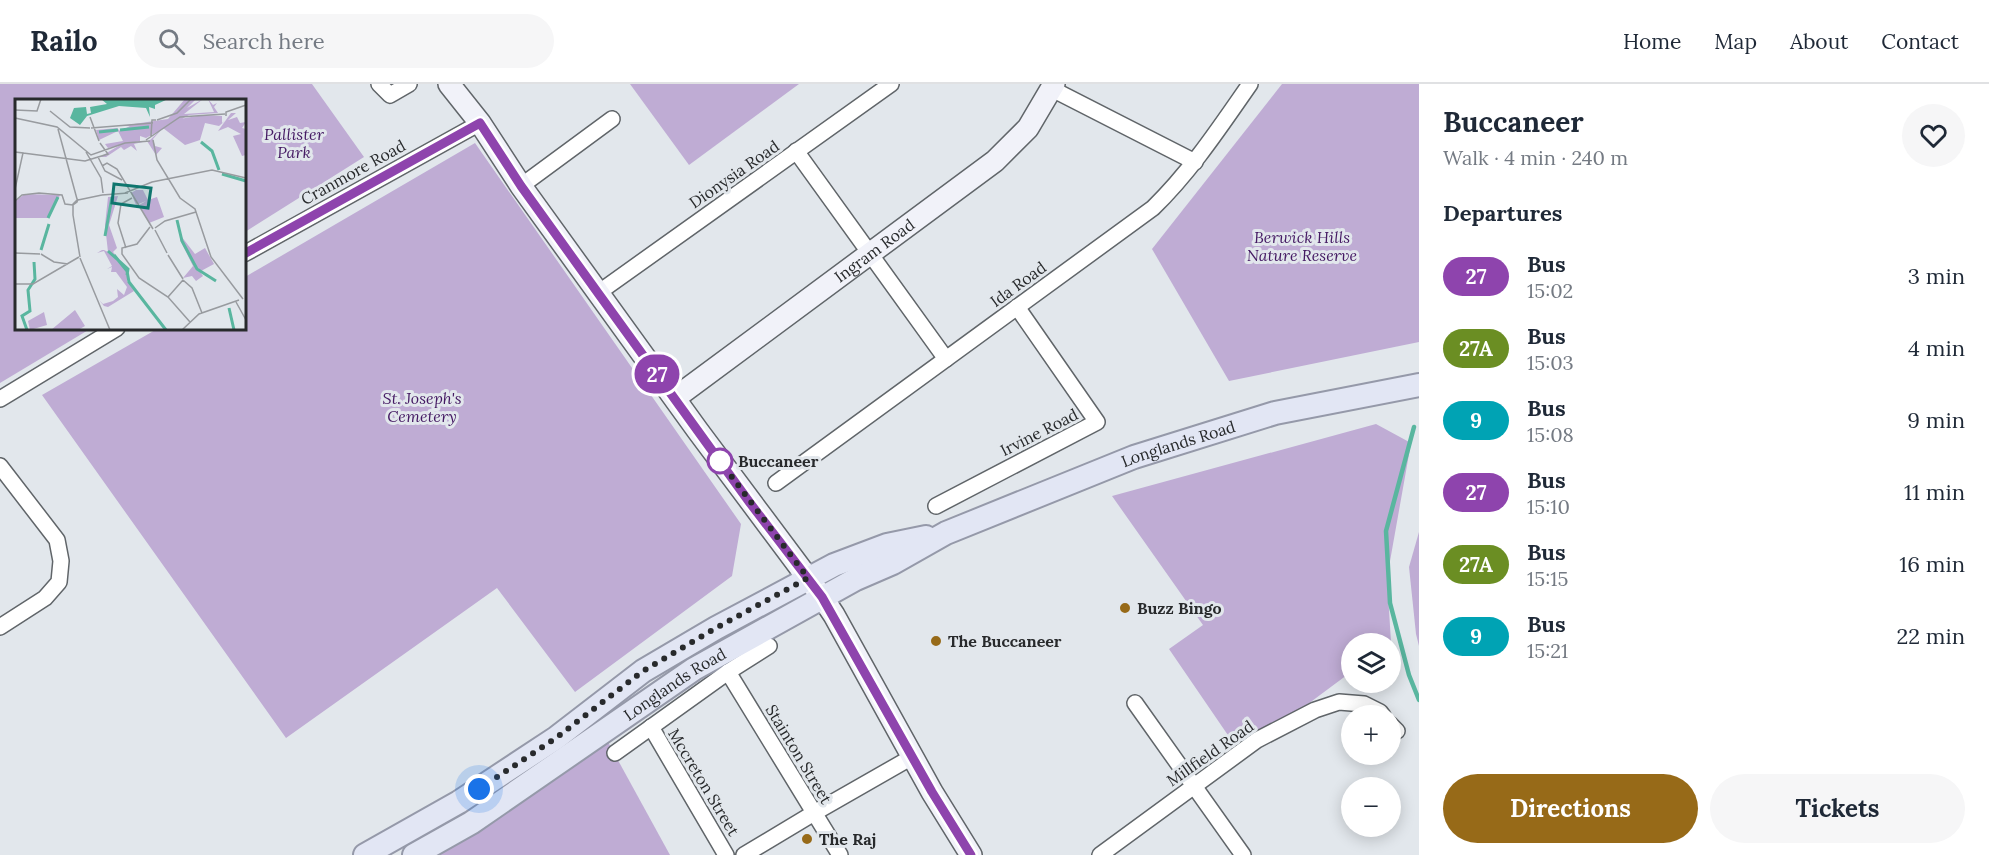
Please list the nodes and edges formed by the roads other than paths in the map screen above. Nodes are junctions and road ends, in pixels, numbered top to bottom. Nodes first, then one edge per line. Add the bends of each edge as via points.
1 (379, 84) edge
2 (409, 84) edge
3 (449, 84) edge
4 (891, 84) edge
5 (1250, 84) edge
6 (1053, 86) edge
7 (612, 119) dead end
8 (480, 123) junction
9 (796, 151) junction
10 (1195, 162) junction
11 (521, 186) junction
12 (246, 253) edge
13 (869, 254) junction
14 (598, 293) junction
15 (1017, 308) junction
16 (114, 330) edge
17 (946, 359) junction
18 (1419, 385) edge
19 (675, 398) junction
20 (0, 399) edge
21 (0, 466) edge
22 (776, 483) dead end
23 (936, 506) dead end
24 (946, 533) junction
25 (808, 578) junction
26 (822, 597) junction
27 (0, 627) edge
28 (769, 646) dead end
29 (728, 672) junction
30 (1135, 703) dead end
31 (1366, 705) edge
32 (651, 727) junction
33 (615, 753) dead end
34 (912, 757) junction
35 (1192, 786) junction
36 (814, 813) junction
37 (365, 855) edge
38 (414, 855) edge
39 (726, 855) edge
40 (744, 855) edge
41 (840, 855) edge
42 (971, 855) edge
43 (1100, 855) edge
44 (1243, 855) edge

1 - 2 street via 390,95
3 - 8 street
4 - 9 street, Dionysia Road
5 - 10 street, Ida Road
6 - 10 street
6 - 13 street, Ingram Road via 1029,128 995,161
7 - 11 street
8 - 11 street
8 - 12 street, Cranmore Road
9 - 13 street
9 - 14 street, Dionysia Road
10 - 15 street, Ida Road via 1153,208
11 - 14 street
13 - 17 street
13 - 19 street, Ingram Road
14 - 19 street
15 - 17 street, Ida Road
15 - 23 street, Irvine Road via 1097,422
16 - 20 street
17 - 22 street, Ida Road
18 - 24 main road, Longlands Road via 1275,413 1144,453
19 - 25 street
21 - 27 street via 57,540 61,561 59,582 45,598
24 - 25 main road, Longlands Road via 887,545
24 - 26 main road, Longlands Road
25 - 26 street
25 - 37 main road, Longlands Road via 643,671 556,738 469,796
26 - 34 street
26 - 38 main road, Longlands Road via 694,669 480,816
28 - 29 street
29 - 32 street
29 - 36 street, Stainton Street
30 - 35 street
31 - 35 street, Millfield Road via 1339,702 1315,710 1257,740
32 - 33 street
32 - 39 street, Mccreton Street
34 - 36 street
34 - 42 street
35 - 43 street, Millfield Road
35 - 44 street
36 - 40 street
36 - 41 street, Stainton Street

